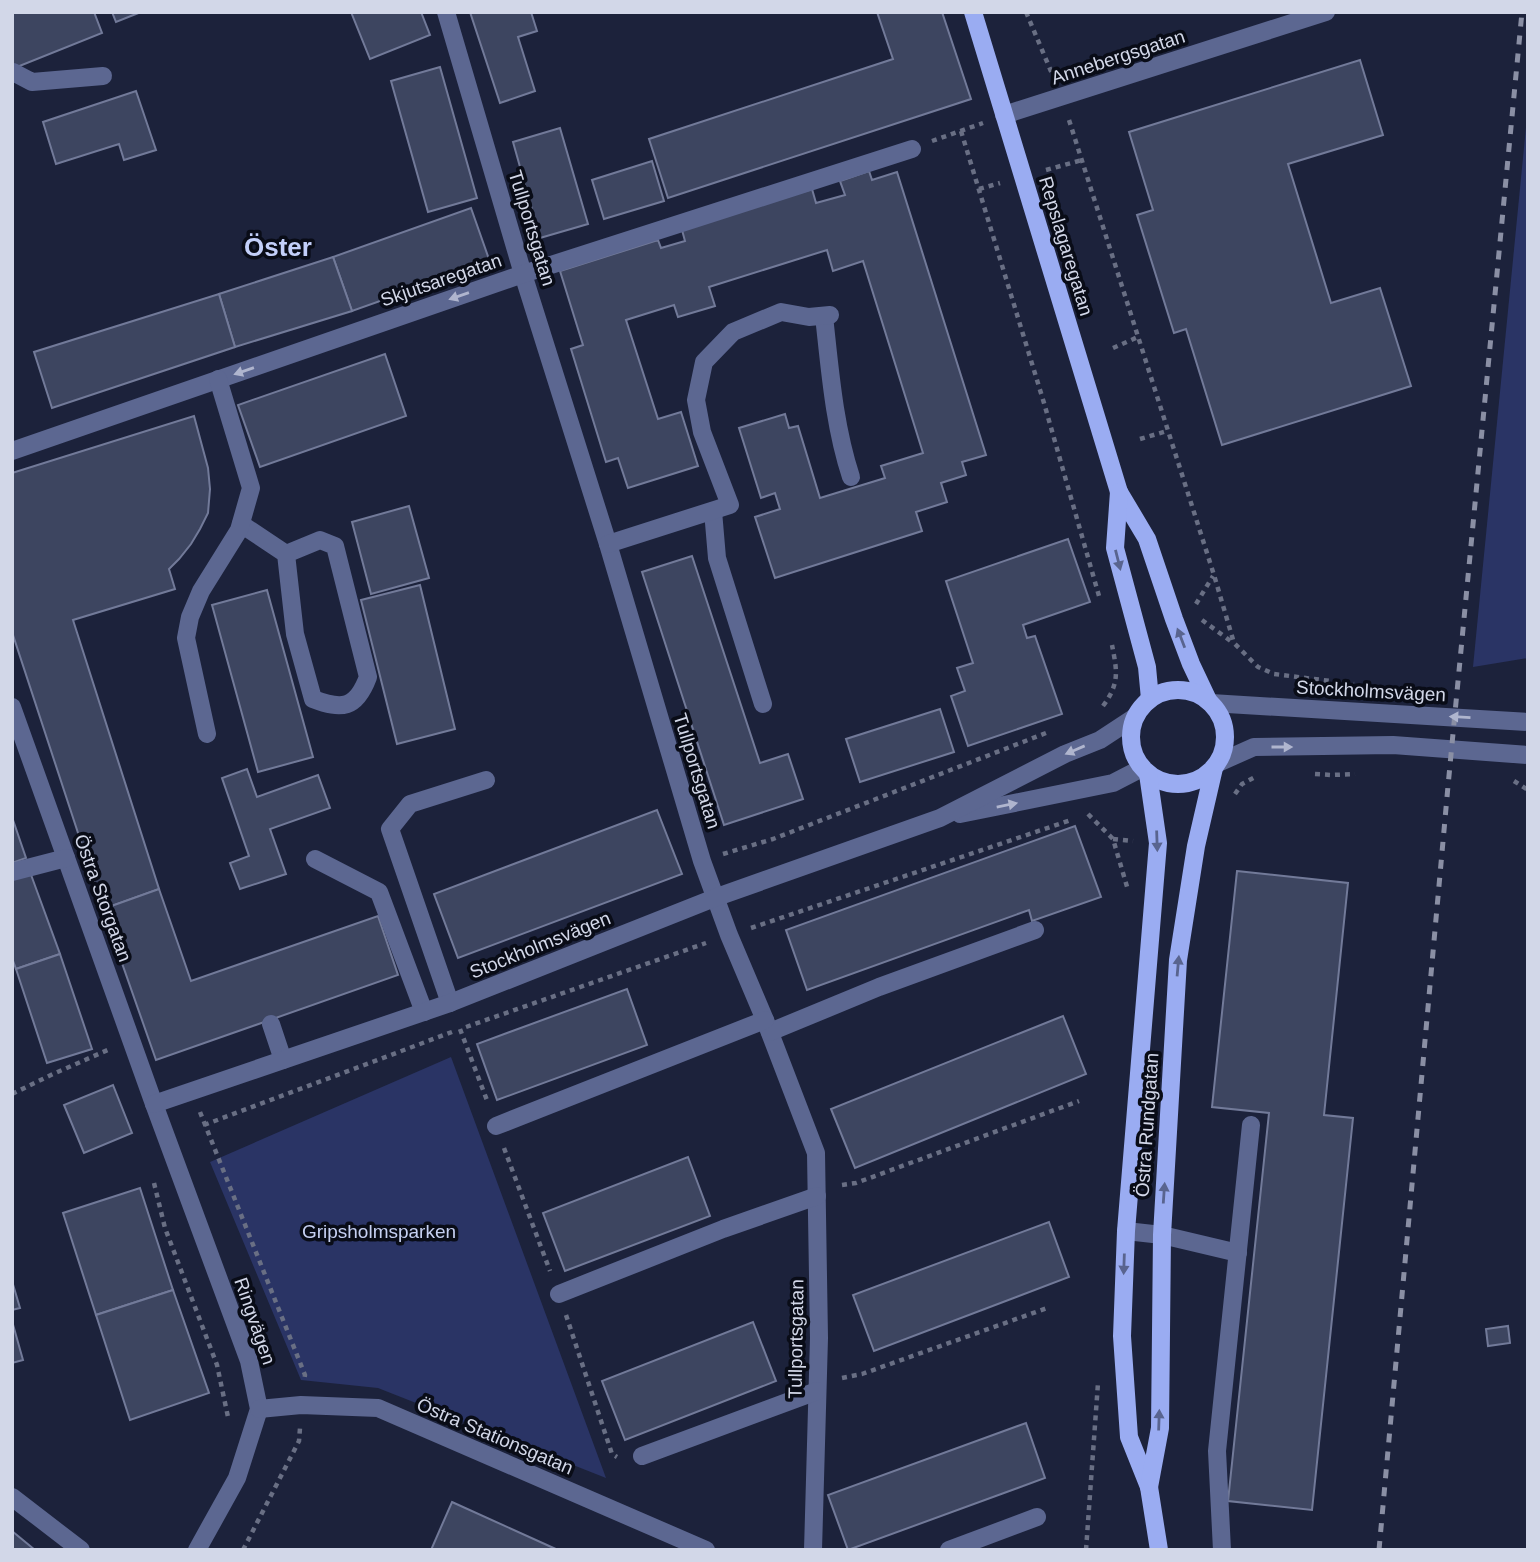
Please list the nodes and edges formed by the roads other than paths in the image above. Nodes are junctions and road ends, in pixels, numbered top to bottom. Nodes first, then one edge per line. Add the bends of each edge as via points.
1 (446, 12) edge
2 (973, 12) edge
3 (1326, 12) edge
4 (13, 72) edge
5 (103, 76) dead end
6 (1004, 115) junction
7 (912, 149) road end
8 (523, 274) junction
9 (218, 379) junction
10 (12, 451) edge
11 (851, 477) dead end
12 (1119, 492) junction
13 (713, 510) junction
14 (241, 524) junction
15 (608, 544) junction
16 (286, 554) junction
17 (1150, 699) junction
18 (1210, 701) junction
19 (763, 704) dead end
20 (12, 707) edge
21 (1135, 718) junction
22 (1528, 722) edge
23 (207, 734) dead end
24 (18, 739) edge
25 (1528, 755) edge
26 (1216, 766) junction
27 (1145, 771) junction
28 (486, 780) dead end
29 (940, 818) junction
30 (66, 859) junction
31 (315, 859) dead end
32 (12, 872) edge
33 (716, 897) junction
34 (1035, 930) dead end
35 (450, 1003) junction
36 (424, 1012) junction
37 (271, 1024) dead end
38 (768, 1026) junction
39 (283, 1060) junction
40 (154, 1104) junction
41 (1251, 1125) dead end
42 (496, 1126) road end
43 (817, 1192) junction
44 (1126, 1230) junction
45 (1162, 1235) junction
46 (1238, 1253) junction
47 (559, 1294) road end
48 (817, 1387) junction
49 (259, 1409) junction
50 (642, 1456) road end
51 (1149, 1487) junction
52 (12, 1497) edge
53 (1037, 1517) dead end
54 (81, 1550) edge
55 (197, 1550) edge
56 (706, 1550) edge
57 (813, 1550) edge
58 (949, 1550) edge
59 (1159, 1550) edge
60 (1222, 1550) edge

1 - 8 street, Tullportsgatan
2 - 6 main road, Repslagaregatan
3 - 6 street, Annebergsgatan
4 - 5 street via 32,82
6 - 12 main road, Repslagaregatan
7 - 8 street, Skjutsaregatan
8 -> 9 street, Skjutsaregatan
8 - 15 street, Tullportsgatan
9 - 10 street, Skjutsaregatan
9 - 14 street via 251,488
11 - 13 street via 835,413 827,316 781,312 733,332 704,362 696,400 702,432 730,505
12 -> 17 main road, Repslagaregatan via 1115,548 1147,667
18 -> 12 main road, Repslagaregatan via 1182,641 1147,539
13 - 15 street
13 - 19 street via 717,558
14 - 16 street
14 - 23 street via 201,591 186,638
15 - 33 street, Tullportsgatan
16 - 16 street via 295,634 313,699 331,706 347,705 362,692 368,677 335,546 320,540
17 - 18 main road via 1163,691 1179,690
17 - 21 main road
22 -> 18 street, Stockholmsvägen
18 - 26 main road via 1226,738
20 - 24 street, Östra Storgatan
21 - 27 main road via 1131,744
21 -> 29 street, Stockholmsvägen via 1100,740
24 - 30 street, Östra Storgatan
26 -> 25 street via 1254,747 1393,745
26 - 27 main road via 1203,778 1175,785
45 -> 26 main road, Östra Rundgatan via 1178,960 1196,846
29 -> 27 street, Stockholmsvägen via 1113,783
27 -> 44 main road, Östra Rundgatan via 1158,843
28 - 35 street via 410,804 390,829
29 - 33 street, Stockholmsvägen
30 - 32 street
30 - 40 street, Östra Storgatan
31 - 36 street via 379,892
33 - 35 street, Stockholmsvägen
33 - 38 street, Tullportsgatan
34 - 38 street
35 - 36 street, Stockholmsvägen
36 - 39 street, Stockholmsvägen
37 - 39 street
38 - 42 street
38 - 43 street, Tullportsgatan via 817,1153
39 - 40 street, Stockholmsvägen
40 - 49 street, Ringvägen via 249,1361
41 - 46 street
43 - 47 street
43 - 48 street, Tullportsgatan
44 - 45 street
44 -> 51 main road, Östra Rundgatan via 1122,1336 1129,1437
45 - 46 street
51 -> 45 main road, Östra Rundgatan via 1160,1428
46 - 60 street via 1217,1451
48 - 50 street
48 - 57 street, Tullportsgatan
49 - 55 street, Ringvägen via 237,1478
49 - 56 street, Östra Stationsgatan via 302,1405 378,1408
51 - 59 main road, Östra Rundgatan
52 - 54 street
53 - 58 street

